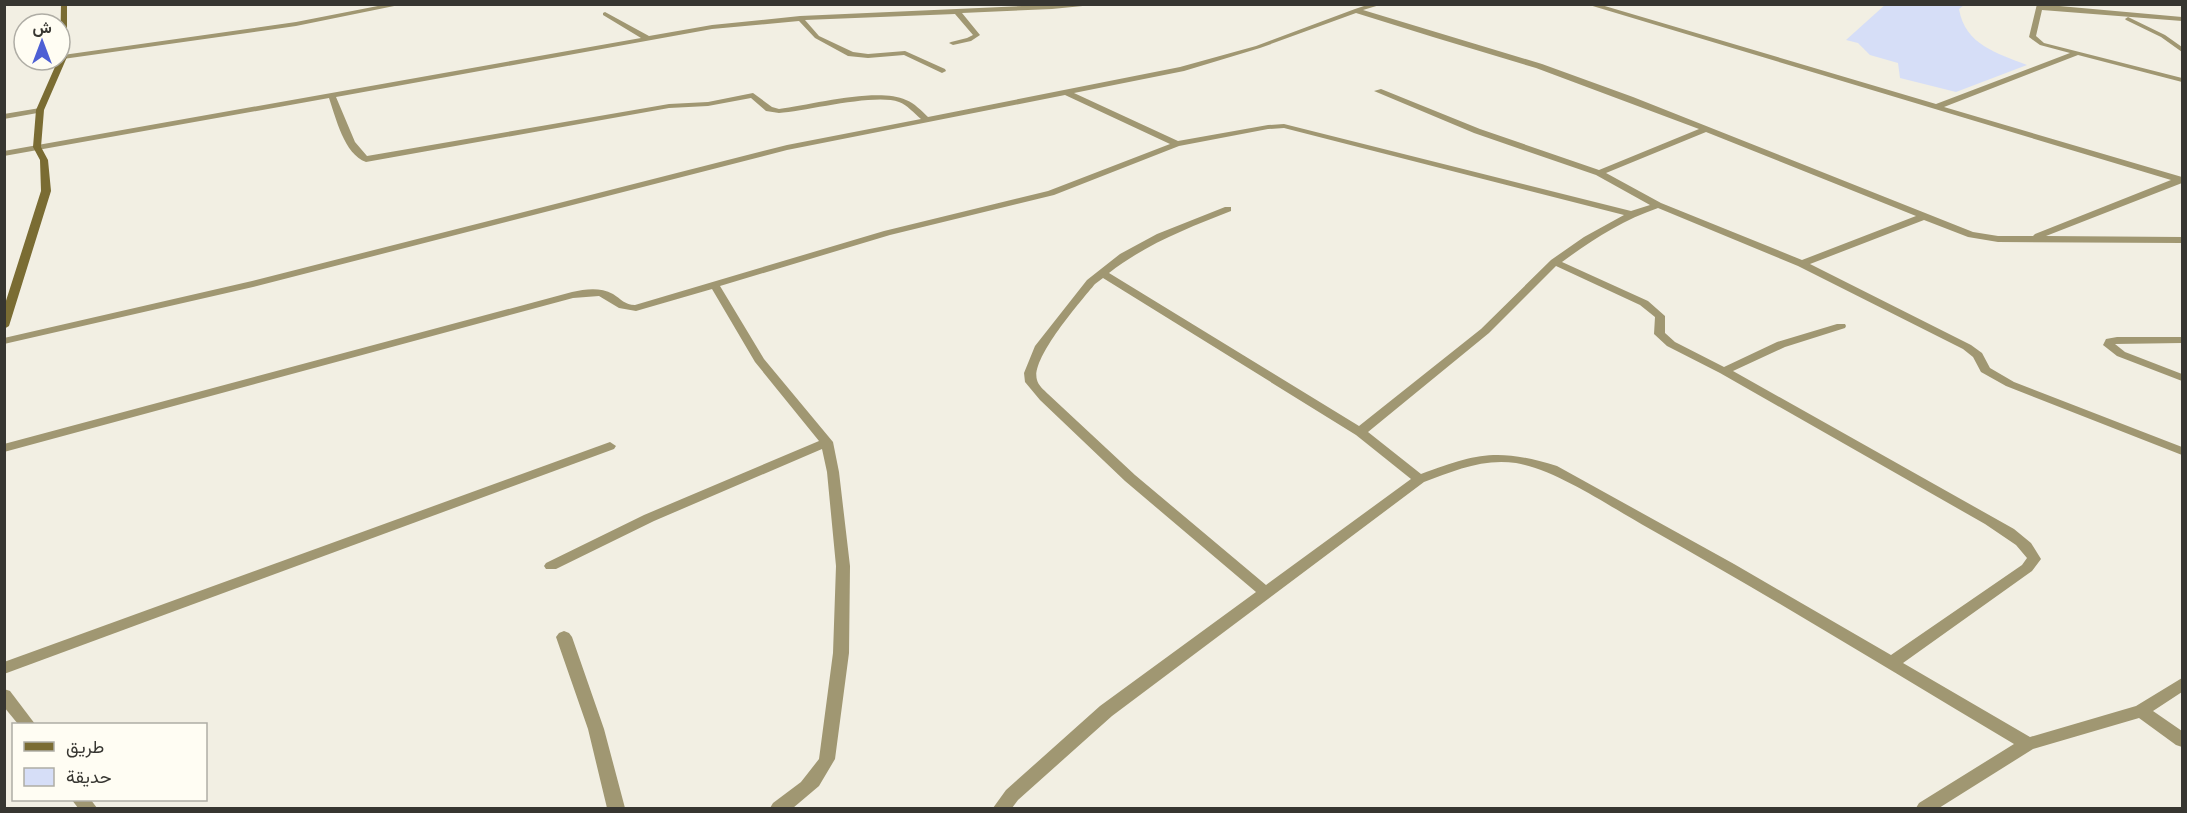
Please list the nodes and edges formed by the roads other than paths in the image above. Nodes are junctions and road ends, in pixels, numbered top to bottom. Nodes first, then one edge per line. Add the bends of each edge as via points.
1 (401, 4) edge
2 (863, 4) edge
3 (1101, 4) edge
4 (1380, 4) edge
5 (1589, 4) edge
6 (2097, 4) edge
7 (2040, 6) edge
8 (955, 10) junction
9 (1357, 10) junction
10 (885, 12) junction
11 (605, 14) dead end
12 (2121, 16) junction
13 (800, 18) junction
14 (2182, 19) edge
15 (647, 38) junction
16 (953, 43) dead end
17 (2182, 50) edge
18 (2075, 54) junction
19 (72, 56) edge
20 (942, 71) dead end
21 (56, 72) edge
22 (2182, 73) edge
23 (2178, 79) edge
24 (1378, 91) dead end
25 (1066, 92) junction
26 (332, 95) junction
27 (1936, 107) junction
28 (39, 110) junction
29 (4, 117) edge
30 (925, 118) junction
31 (1705, 130) junction
32 (1177, 144) junction
33 (37, 147) junction
34 (4, 154) edge
35 (1599, 173) junction
36 (2182, 179) edge
37 (1658, 205) junction
38 (1228, 208) dead end
39 (1632, 214) junction
40 (1925, 216) junction
41 (2032, 239) junction
42 (2182, 240) edge
43 (1556, 262) junction
44 (1802, 264) junction
45 (1102, 273) junction
46 (714, 284) junction
47 (4, 326) edge
48 (1841, 326) dead end
49 (2182, 340) edge
50 (4, 341) edge
51 (1724, 371) junction
52 (2182, 378) edge
53 (1360, 432) junction
54 (827, 442) junction
55 (610, 446) dead end
56 (4, 448) edge
57 (2182, 450) edge
58 (1419, 479) junction
59 (551, 566) dead end
60 (1266, 593) junction
61 (564, 637) dead end
62 (1893, 662) junction
63 (4, 668) edge
64 (2182, 684) edge
65 (4, 695) edge
66 (2141, 711) junction
67 (26, 723) edge
68 (2182, 740) edge
69 (2028, 744) junction
70 (616, 808) edge
71 (779, 808) edge
72 (1002, 808) edge
73 (1925, 808) edge

1 - 19 street via 296,24
2 - 10 street
3 - 8 street
4 - 9 street
5 - 27 street
6 - 12 street
7 - 12 street
7 - 18 street via 2033,39
8 - 10 street
8 - 16 street via 977,35
9 - 25 street via 1220,59
9 - 31 street via 1539,66
10 - 13 street
11 - 15 street
12 - 14 street
12 - 17 street
13 - 15 street
13 - 20 street via 817,37 850,54 905,53
15 - 26 street
18 - 23 street
18 - 27 street
21 - 28 street
22 - 23 street
24 - 35 street
25 - 30 street
25 - 32 street
26 - 30 street via 353,147 359,157 366,159 749,95 778,111 876,98 896,99
26 - 33 street
27 - 36 street
28 - 29 street
28 - 33 street
30 - 50 street via 712,166 264,281
31 - 35 street
31 - 40 street
32 - 39 street via 1284,126
32 - 46 street via 1051,193 887,233
33 - 34 street
33 - 47 street via 44,160 46,191
35 - 37 street
36 - 41 street
37 - 39 street
37 - 44 street
38 - 45 street via 1160,236
39 - 43 street
40 - 41 street via 1981,237
40 - 44 street
41 - 42 street
43 - 51 street via 1649,307 1660,316 1663,338
43 - 53 street via 1485,331
44 - 57 street via 1966,347 1978,355 1985,370 2010,384
45 - 53 street
45 - 60 street via 1041,346 1032,364 1031,382 1130,478
46 - 54 street via 759,360
46 - 56 street via 632,309 598,293 562,298
48 - 51 street via 1803,335
49 - 52 street via 2117,340 2109,345 2121,354
51 - 62 street via 1990,521 2031,552 2034,559 2027,568
53 - 58 street
54 - 59 street via 649,518
54 - 71 street via 843,566 841,653 828,759 805,790
55 - 63 street
58 - 60 street
58 - 62 street via 1468,461 1503,456 1552,468
60 - 72 street via 1106,711
61 - 70 street via 596,729
62 - 69 street
64 - 66 street
65 - 67 street
66 - 68 street
66 - 69 street
69 - 73 street

